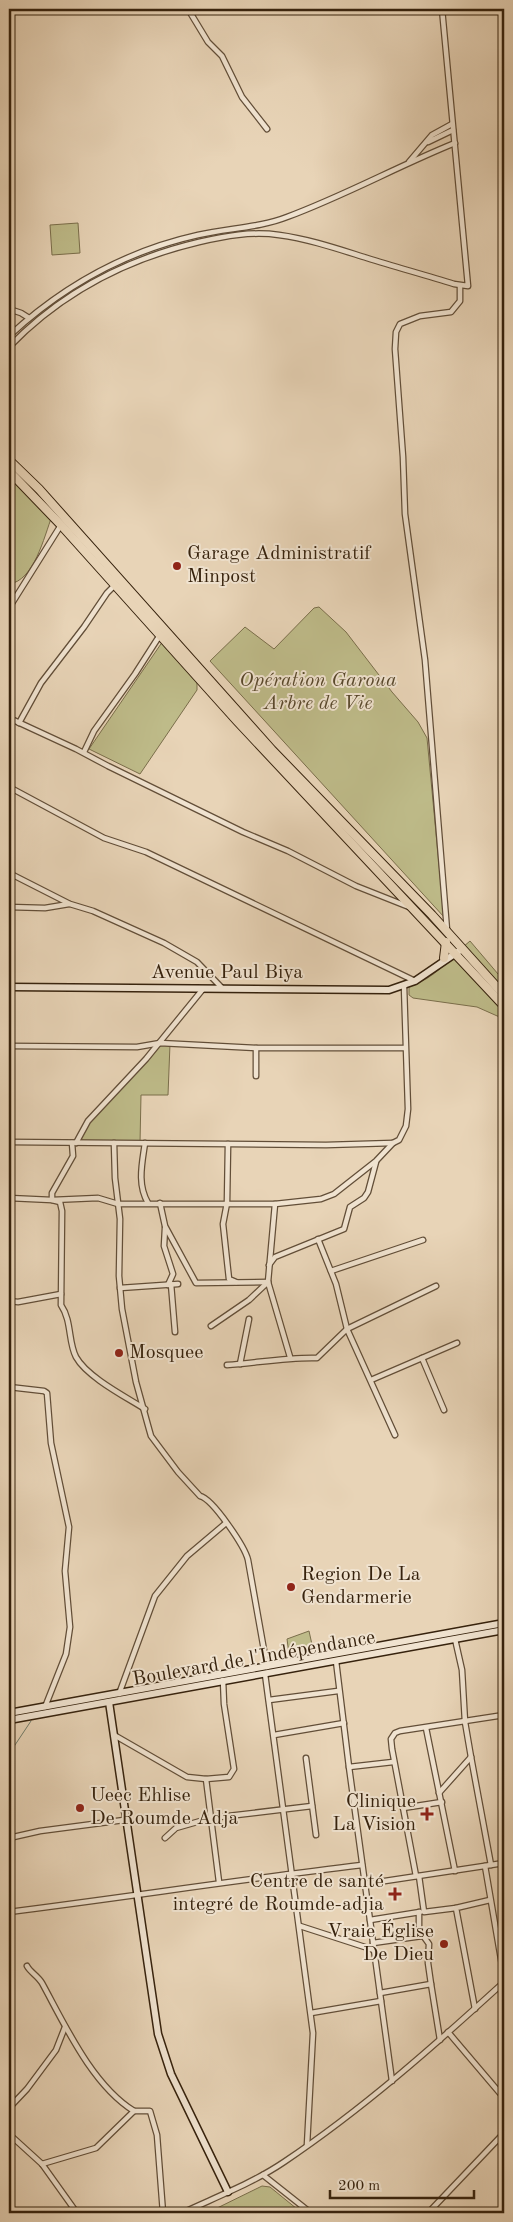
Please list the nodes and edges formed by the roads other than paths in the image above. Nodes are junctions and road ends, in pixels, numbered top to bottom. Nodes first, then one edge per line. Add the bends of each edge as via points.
1 (188, 9) edge
2 (442, 9) edge
3 (452, 124) junction
4 (267, 129) dead end
5 (453, 130) junction
6 (427, 143) junction
7 (454, 143) junction
8 (406, 164) junction
9 (460, 286) junction
10 (38, 307) junction
11 (9, 309) edge
12 (44, 314) junction
13 (29, 318) junction
14 (9, 336) edge
15 (9, 346) edge
16 (9, 460) edge
17 (10, 475) edge
18 (61, 525) junction
19 (115, 585) junction
20 (9, 608) edge
21 (160, 635) junction
22 (9, 718) edge
23 (19, 723) junction
24 (84, 752) junction
25 (9, 787) edge
26 (9, 873) edge
27 (70, 904) junction
28 (9, 907) edge
29 (415, 909) junction
30 (447, 932) junction
31 (446, 942) junction
32 (458, 949) junction
33 (441, 961) junction
34 (415, 981) junction
35 (404, 986) junction
36 (9, 988) edge
37 (222, 988) junction
38 (203, 989) junction
39 (504, 995) edge
40 (504, 1006) edge
41 (160, 1043) junction
42 (9, 1046) edge
43 (256, 1048) junction
44 (405, 1048) junction
45 (256, 1076) dead end
46 (9, 1142) edge
47 (74, 1143) junction
48 (114, 1143) junction
49 (393, 1143) junction
50 (145, 1144) junction
51 (228, 1144) junction
52 (376, 1161) junction
53 (9, 1198) edge
54 (52, 1200) junction
55 (148, 1203) junction
56 (160, 1203) junction
57 (227, 1203) junction
58 (118, 1204) junction
59 (275, 1204) junction
60 (165, 1226) junction
61 (318, 1239) junction
62 (423, 1240) dead end
63 (269, 1265) junction
64 (332, 1271) junction
65 (268, 1282) junction
66 (238, 1283) junction
67 (170, 1284) junction
68 (178, 1284) dead end
69 (436, 1286) dead end
70 (120, 1288) junction
71 (61, 1294) junction
72 (9, 1300) edge
73 (249, 1319) dead end
74 (211, 1326) dead end
75 (347, 1329) junction
76 (175, 1332) dead end
77 (457, 1343) dead end
78 (290, 1358) junction
79 (422, 1358) junction
80 (240, 1364) junction
81 (227, 1365) dead end
82 (371, 1380) junction
83 (9, 1387) edge
84 (145, 1409) junction
85 (444, 1410) dead end
86 (395, 1435) dead end
87 (226, 1523) junction
88 (504, 1623) edge
89 (504, 1630) edge
90 (455, 1639) junction
91 (336, 1661) junction
92 (266, 1670) junction
93 (223, 1680) junction
94 (338, 1691) dead end
95 (119, 1694) junction
96 (108, 1699) junction
97 (269, 1700) junction
98 (45, 1707) junction
99 (9, 1713) edge
100 (504, 1715) edge
101 (9, 1720) edge
102 (465, 1722) junction
103 (344, 1723) junction
104 (426, 1728) junction
105 (114, 1735) junction
106 (274, 1735) junction
107 (471, 1757) junction
108 (306, 1758) dead end
109 (393, 1762) junction
110 (348, 1767) junction
111 (206, 1779) junction
112 (439, 1793) junction
113 (442, 1802) junction
114 (312, 1806) junction
115 (403, 1808) junction
116 (284, 1810) junction
117 (211, 1818) junction
118 (124, 1820) junction
119 (316, 1835) dead end
120 (9, 1838) edge
121 (165, 1838) dead end
122 (504, 1862) edge
123 (362, 1864) junction
124 (492, 1865) junction
125 (485, 1866) junction
126 (456, 1871) junction
127 (292, 1873) junction
128 (417, 1876) junction
129 (219, 1882) junction
130 (365, 1884) junction
131 (136, 1896) junction
132 (490, 1900) junction
133 (456, 1908) junction
134 (9, 1912) edge
135 (422, 1912) junction
136 (370, 1920) junction
137 (300, 1926) junction
138 (422, 1936) junction
139 (373, 1943) junction
140 (374, 1950) junction
141 (27, 1966) dead end
142 (504, 1968) edge
143 (504, 1977) edge
144 (504, 1982) edge
145 (431, 1984) junction
146 (380, 1993) junction
147 (381, 2001) junction
148 (475, 2009) junction
149 (311, 2013) junction
150 (65, 2027) junction
151 (448, 2032) junction
152 (440, 2040) junction
153 (392, 2082) junction
154 (504, 2098) edge
155 (9, 2108) edge
156 (134, 2111) junction
157 (504, 2133) edge
158 (9, 2134) edge
159 (307, 2145) junction
160 (42, 2164) junction
161 (263, 2175) junction
162 (228, 2192) junction
163 (77, 2213) edge
164 (163, 2213) edge
165 (182, 2213) edge
166 (310, 2213) edge
167 (428, 2213) edge

1 - 4 street via 208,42 218,50 242,97
2 - 3 street
3 - 5 street
3 - 6 street via 432,135
5 - 6 street
5 - 7 street
6 - 8 street
7 - 8 street
7 - 9 street via 468,286
8 - 10 street via 288,217 198,235 144,251 80,281
9 - 12 street via 312,242 277,234 254,233 208,240 149,256 96,280
9 - 30 street via 460,301 451,312 420,316 400,324 395,349 405,514 425,660
10 - 12 street
10 - 13 street
11 - 13 street
12 - 15 street
13 - 14 street
16 - 30 main road via 39,489 272,750
17 - 18 main road
18 - 19 main road
18 - 20 street
19 - 21 main road
19 - 23 street via 41,682
21 - 24 street via 94,731
21 - 29 main road via 293,782
22 - 23 street
23 - 24 street
24 - 29 street via 356,886
25 - 34 street via 104,838 146,852
26 - 27 street
27 - 28 street via 44,908
27 - 37 street via 93,910 170,947 197,962
29 - 31 main road
30 - 32 main road
31 - 32 main road
31 - 33 main road
32 - 33 main road, Avenue Paul Biya
32 - 39 main road
32 - 40 main road
33 - 34 main road, Avenue Paul Biya
34 - 35 main road, Avenue Paul Biya
35 - 37 main road, Avenue Paul Biya via 389,990
35 - 44 street
36 - 38 main road, Avenue Paul Biya
37 - 38 main road, Avenue Paul Biya
38 - 41 street
41 - 42 street via 137,1046
41 - 43 street
41 - 47 street via 88,1121
43 - 44 street
43 - 45 street
44 - 49 street via 406,1126 403,1136
46 - 47 street
47 - 48 street
47 - 54 street via 73,1156 54,1187
48 - 50 street
48 - 58 street
49 - 51 street
49 - 52 street
50 - 51 street
50 - 55 street via 141,1178
51 - 57 street
52 - 59 street via 328,1197
52 - 61 street via 368,1192 350,1207 346,1226
53 - 54 street
54 - 58 street via 98,1198
54 - 71 street via 60,1202 62,1211
55 - 56 street
55 - 58 street
56 - 57 street
56 - 60 street
57 - 59 street
57 - 66 street via 223,1224 229,1278
58 - 70 street
59 - 63 street
60 - 66 street via 196,1283
60 - 67 street via 164,1240 173,1274
61 - 63 street via 275,1257
61 - 64 street
62 - 64 street
63 - 65 street
64 - 75 street
65 - 66 street
65 - 74 street
65 - 78 street
67 - 68 street
67 - 70 street
67 - 76 street
69 - 75 street
70 - 84 street via 136,1382
71 - 72 street via 18,1302
71 - 84 street via 76,1358 101,1382
73 - 80 street
75 - 78 street via 317,1358
75 - 82 street
77 - 79 street
78 - 80 street
79 - 82 street
79 - 85 street
80 - 81 street
82 - 86 street
83 - 98 street via 47,1393 51,1443 69,1527 65,1571 70,1627 68,1646
84 - 87 street via 151,1436 178,1472 200,1496 205,1497
87 - 92 street via 246,1554
87 - 95 street via 187,1556 155,1596
88 - 92 main road, Boulevard de l'Indépendance
89 - 90 main road, Boulevard de l'Indépendance
90 - 91 main road, Boulevard de l'Indépendance
90 - 102 street via 462,1670
91 - 92 main road, Boulevard de l'Indépendance
91 - 103 street
92 - 93 main road, Boulevard de l'Indépendance
92 - 95 main road, Boulevard de l'Indépendance
92 - 97 street
93 - 96 main road, Boulevard de l'Indépendance
93 - 111 street via 233,1772 229,1777
94 - 97 street
95 - 96 main road, Boulevard de l'Indépendance
96 - 98 main road, Boulevard de l'Indépendance
96 - 101 main road, Boulevard de l'Indépendance
96 - 105 main road
97 - 106 street
98 - 99 main road, Boulevard de l'Indépendance
100 - 102 street
102 - 104 street
102 - 107 street
103 - 106 street
103 - 110 street
104 - 109 street via 395,1734 391,1739
104 - 112 street
105 - 111 street via 187,1777
105 - 118 main road
106 - 116 street
107 - 112 street
107 - 124 street
108 - 114 street
109 - 110 street
109 - 115 street
110 - 123 street
111 - 117 street
112 - 113 street
113 - 115 street
113 - 126 street
114 - 116 street
114 - 119 street
115 - 128 street
116 - 117 street
116 - 127 street
117 - 121 street via 176,1828
117 - 129 street
118 - 120 street
118 - 131 main road
122 - 124 street
123 - 127 street
123 - 130 street
124 - 125 street
125 - 126 street
125 - 132 street
126 - 128 street
127 - 129 street
127 - 137 street
128 - 130 street
128 - 135 street
129 - 131 street
130 - 136 street
131 - 134 street
131 - 162 main road via 158,2034 165,2058
132 - 133 street
132 - 142 street
133 - 135 street
133 - 148 street
135 - 136 street
135 - 138 street via 418,1930
136 - 139 street
137 - 140 street
137 - 149 street
138 - 139 street
138 - 145 street via 429,1944
139 - 140 street
140 - 146 street
141 - 150 street via 41,1981
142 - 143 street
144 - 148 street
145 - 146 street
145 - 152 street
146 - 147 street
147 - 149 street
147 - 153 street
148 - 151 street
149 - 159 street via 313,2043
150 - 155 street via 56,2050
150 - 156 street via 105,2088
151 - 152 street
151 - 154 street
152 - 153 street
153 - 159 street
156 - 160 street via 96,2148
156 - 164 street via 150,2111 156,2135
157 - 167 street
158 - 160 street
159 - 161 street
160 - 163 street
161 - 162 street
161 - 166 street
162 - 165 street

